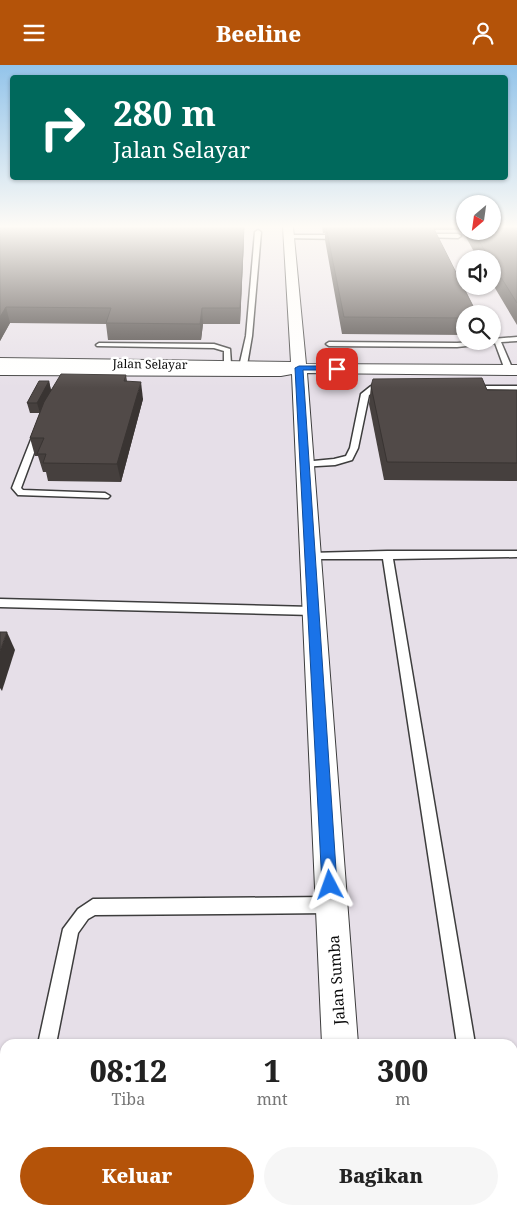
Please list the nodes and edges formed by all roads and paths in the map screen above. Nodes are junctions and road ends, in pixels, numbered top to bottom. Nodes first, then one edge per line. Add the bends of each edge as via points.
1 (254, 281) edge
2 (292, 281) edge
3 (517, 339) edge
4 (501, 340) edge
5 (329, 344) dead end
6 (99, 345) dead end
7 (456, 345) edge
8 (500, 350) edge
9 (228, 357) junction
10 (243, 362) junction
11 (0, 363) edge
12 (299, 368) junction
13 (0, 370) edge
14 (513, 370) edge
15 (69, 371) junction
16 (393, 388) edge
17 (460, 388) edge
18 (517, 388) edge
19 (40, 427) edge
20 (303, 465) junction
21 (105, 496) dead end
22 (387, 554) junction
23 (517, 554) edge
24 (309, 556) junction
25 (0, 603) edge
26 (312, 611) junction
27 (331, 905) junction
28 (48, 1039) edge
29 (340, 1039) edge
30 (465, 1039) edge

1 - 10 lane via 250,336
2 - 12 street, Jalan Sumba
3 - 4 lane
5 - 7 lane
6 - 9 lane via 214,346
8 - 14 lane
9 - 10 street, Jalan Selayar
9 - 15 street, Jalan Selayar
10 - 12 street, Jalan Selayar
10 - 15 street, Jalan Selayar
11 - 15 street, Jalan Selayar
12 - 14 street, Jalan Selayar
12 - 20 street, Jalan Sumba
13 - 15 street, Jalan Selayar
16 - 20 lane via 374,388 365,394 349,458
17 - 18 lane
19 - 21 lane via 16,488 21,493
20 - 24 street, Jalan Sumba
22 - 23 lane
22 - 24 lane
22 - 30 lane
24 - 26 street, Jalan Sumba
25 - 26 lane
26 - 27 street, Jalan Sumba
27 - 28 lane via 93,907 71,929
27 - 29 street, Jalan Sumba

